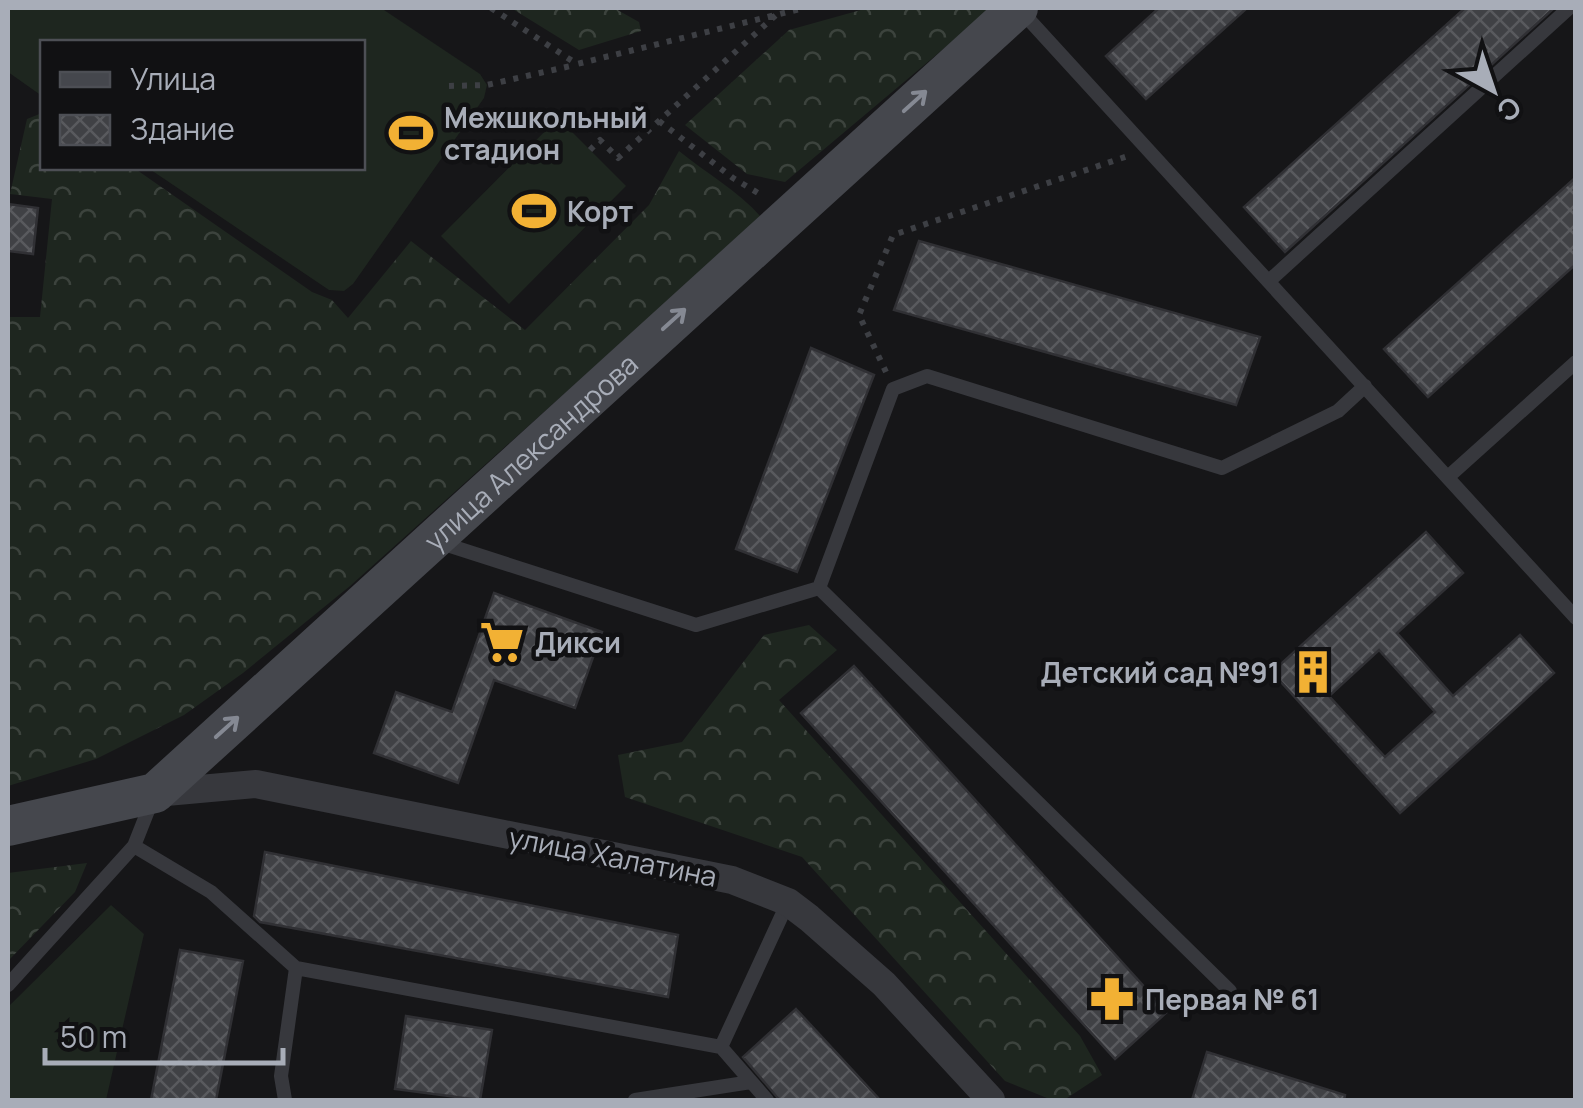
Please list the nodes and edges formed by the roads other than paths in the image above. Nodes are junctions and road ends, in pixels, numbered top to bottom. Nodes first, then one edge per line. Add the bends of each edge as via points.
1 (1018, 8) edge
2 (1569, 8) edge
3 (1269, 281) junction
4 (1576, 362) edge
5 (1365, 386) junction
6 (1448, 477) junction
7 (432, 540) junction
8 (819, 588) junction
9 (1576, 618) edge
10 (155, 793) junction
11 (8, 826) edge
12 (134, 846) junction
13 (788, 902) junction
14 (296, 968) junction
15 (8, 985) edge
16 (1230, 991) dead end
17 (720, 1048) junction
18 (751, 1082) junction
19 (286, 1100) edge
20 (634, 1100) edge
21 (646, 1100) edge
22 (767, 1100) edge
23 (991, 1100) edge

1 - 3 lane
7 -> 1 street, улица Александрова
2 - 3 lane
3 - 5 lane
4 - 6 lane
5 - 6 lane
5 - 8 lane via 1338,412 1222,468 927,376 894,389
6 - 9 lane
7 - 8 lane via 696,625
10 -> 7 street, улица Александрова
8 - 16 lane
10 - 11 street, улица Александрова
10 - 12 lane
10 - 13 street, улица Халатина via 256,784 732,880
12 - 14 lane via 211,892
12 - 15 lane
13 - 17 lane
13 - 23 street, улица Халатина via 884,984
14 - 17 lane
14 - 19 lane via 281,1076
17 - 18 lane
18 - 21 lane
18 - 22 lane
20 - 21 lane

